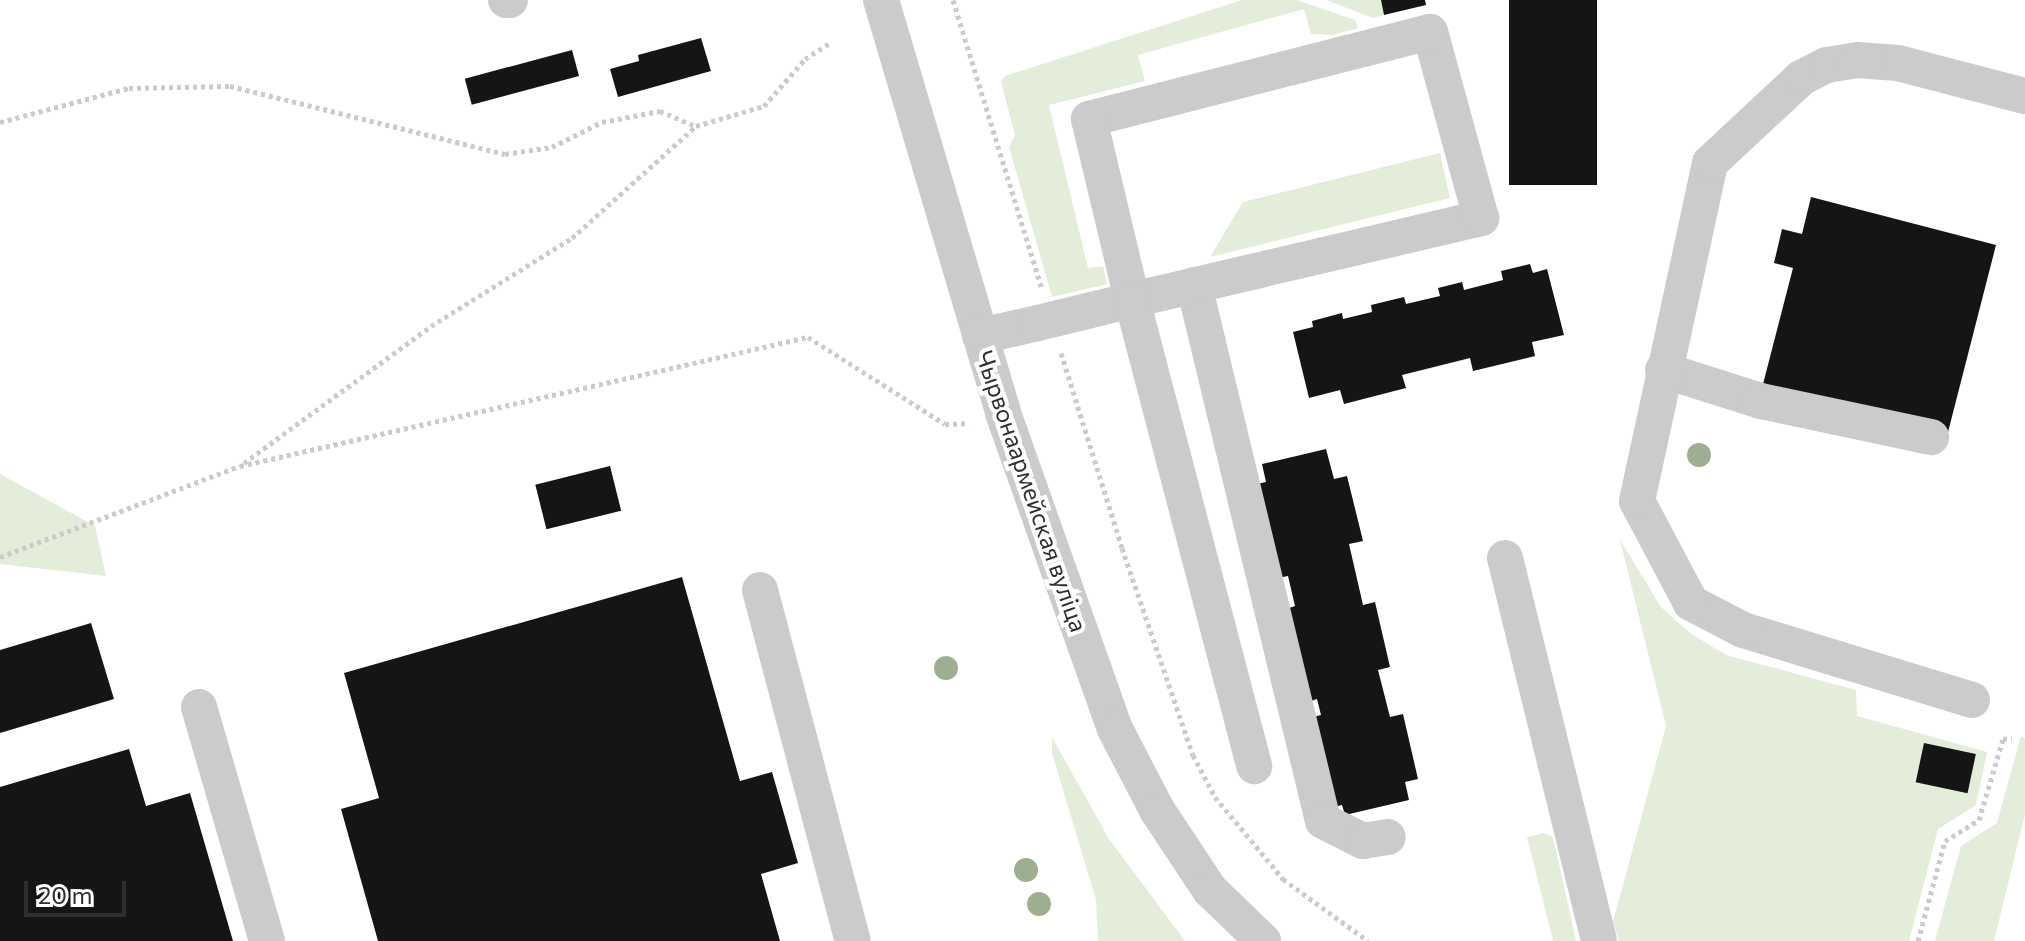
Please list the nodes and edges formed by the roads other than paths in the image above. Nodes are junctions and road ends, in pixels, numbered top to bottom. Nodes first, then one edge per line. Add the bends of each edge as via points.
1 (881, 0) edge
2 (2025, 96) edge
3 (1194, 285) junction
4 (1132, 300) junction
5 (980, 336) junction
6 (1663, 370) junction
7 (1931, 437) dead end
8 (1505, 558) dead end
9 (760, 590) dead end
10 (1972, 700) dead end
11 (199, 707) dead end
12 (1254, 766) dead end
13 (1388, 837) dead end
14 (267, 941) edge
15 (853, 941) edge
16 (1263, 941) edge
17 (1599, 941) edge

1 - 5 street, Чырвонаармейская вуліца
2 - 6 street via 1898,63 1857,60 1827,65 1801,78 1710,163
3 - 4 street
3 - 4 street via 1481,218 1430,32 1089,119
3 - 13 street via 1323,821 1363,841
4 - 5 street
4 - 12 street
5 - 16 street, Чырвонаармейская вуліца via 1115,729 1157,810 1210,890
6 - 7 street via 1761,401
6 - 10 street via 1637,501 1691,603 1743,630
8 - 17 street
9 - 15 street
11 - 14 street

